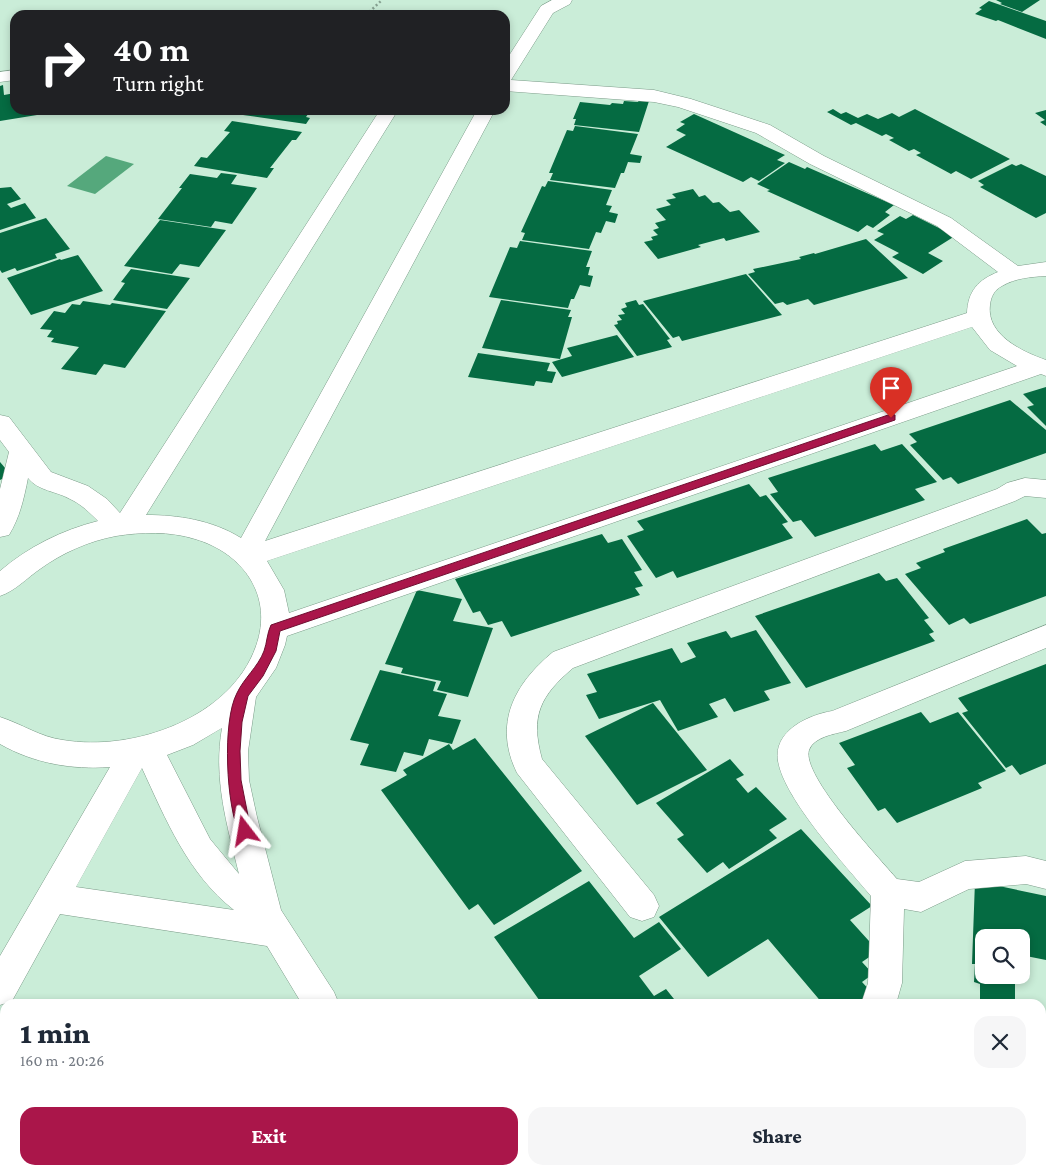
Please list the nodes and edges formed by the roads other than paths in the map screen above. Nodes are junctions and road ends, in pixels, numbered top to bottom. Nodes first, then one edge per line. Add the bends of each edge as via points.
1 (564, 0) edge
2 (510, 68) edge
3 (510, 85) edge
4 (386, 115) edge
5 (483, 115) edge
6 (1046, 268) edge
7 (1012, 272) junction
8 (978, 317) junction
9 (1043, 367) edge
10 (0, 423) edge
11 (21, 452) junction
12 (1046, 489) edge
13 (121, 526) junction
14 (0, 528) edge
15 (247, 555) junction
16 (0, 586) edge
17 (275, 629) junction
18 (1046, 636) edge
19 (242, 694) junction
20 (0, 729) edge
21 (142, 750) junction
22 (1046, 875) edge
23 (888, 892) junction
24 (52, 898) junction
25 (642, 906) dead end
26 (271, 923) junction
27 (0, 989) edge
28 (319, 999) edge
29 (880, 999) edge

1 - 2 street via 547,10
3 - 7 street via 654,96 762,129 817,160 944,222
4 - 13 street
5 - 15 street
6 - 7 street
7 - 8 street via 998,278 979,295
8 - 9 street via 993,340 1006,350
8 - 15 street
9 - 17 street
10 - 11 street
11 - 13 street via 42,478 85,496
11 - 14 street via 9,506
12 - 25 street via 1014,489 563,660 546,672 524,705 521,744 528,764
13 - 15 street via 148,524 192,528 212,534
13 - 16 street via 89,533 54,547 16,571
15 - 17 street via 271,589 276,608
17 - 19 street via 270,651
18 - 23 street via 835,722 822,724 802,736 796,745 793,759 797,774 840,835
19 - 21 street via 223,712 175,740
19 - 26 street via 233,751 234,780
20 - 21 street via 21,742 74,756
21 - 24 street
21 - 26 street via 218,875
22 - 23 street via 1026,870 965,875 921,897
23 - 29 street via 885,983
24 - 26 street
24 - 27 street
26 - 28 street

